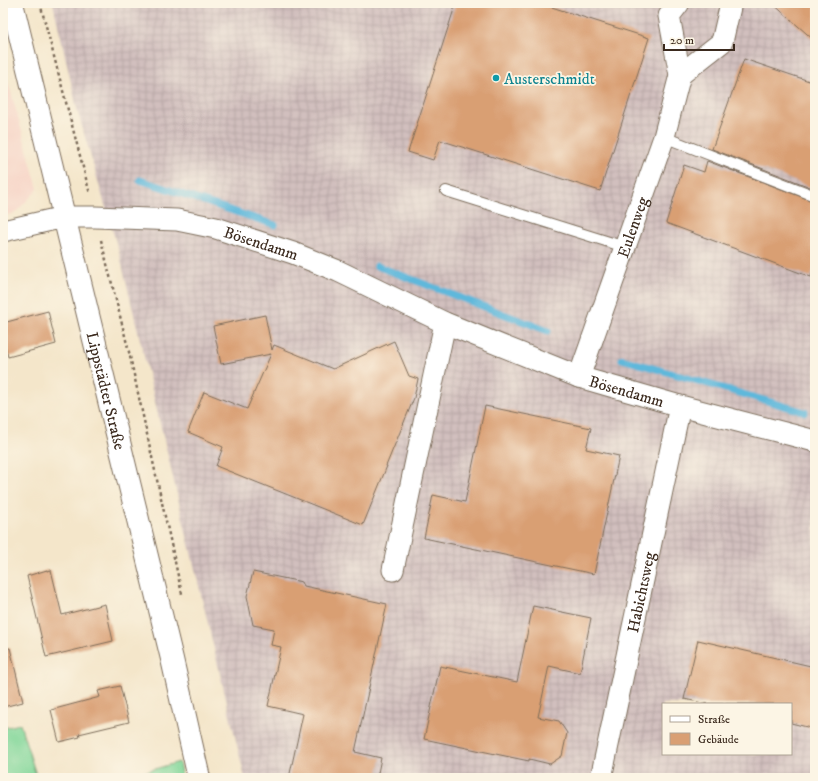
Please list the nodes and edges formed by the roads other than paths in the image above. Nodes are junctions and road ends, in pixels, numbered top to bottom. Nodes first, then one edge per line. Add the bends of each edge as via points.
1 (12, 3) edge
2 (679, 3) edge
3 (731, 3) edge
4 (680, 75) junction
5 (664, 137) junction
6 (446, 191) dead end
7 (815, 196) edge
8 (64, 217) junction
9 (3, 231) edge
10 (625, 247) junction
11 (445, 323) junction
12 (579, 377) junction
13 (680, 406) junction
14 (815, 441) edge
15 (393, 570) dead end
16 (200, 778) edge
17 (601, 778) edge

1 - 8 main road, Lippstädter Straße
2 - 4 street, Eulenweg via 669,16
3 - 4 street via 722,42
4 - 5 street, Eulenweg
5 - 7 lane
5 - 10 street, Eulenweg
6 - 10 lane
8 - 9 street, Bösendamm
8 - 11 street, Bösendamm via 178,220 216,228 293,252
8 - 16 main road, Lippstädter Straße
10 - 12 street, Eulenweg
11 - 12 street, Bösendamm
11 - 15 street
12 - 13 street, Bösendamm
13 - 14 street, Bösendamm
13 - 17 street, Habichtsweg

